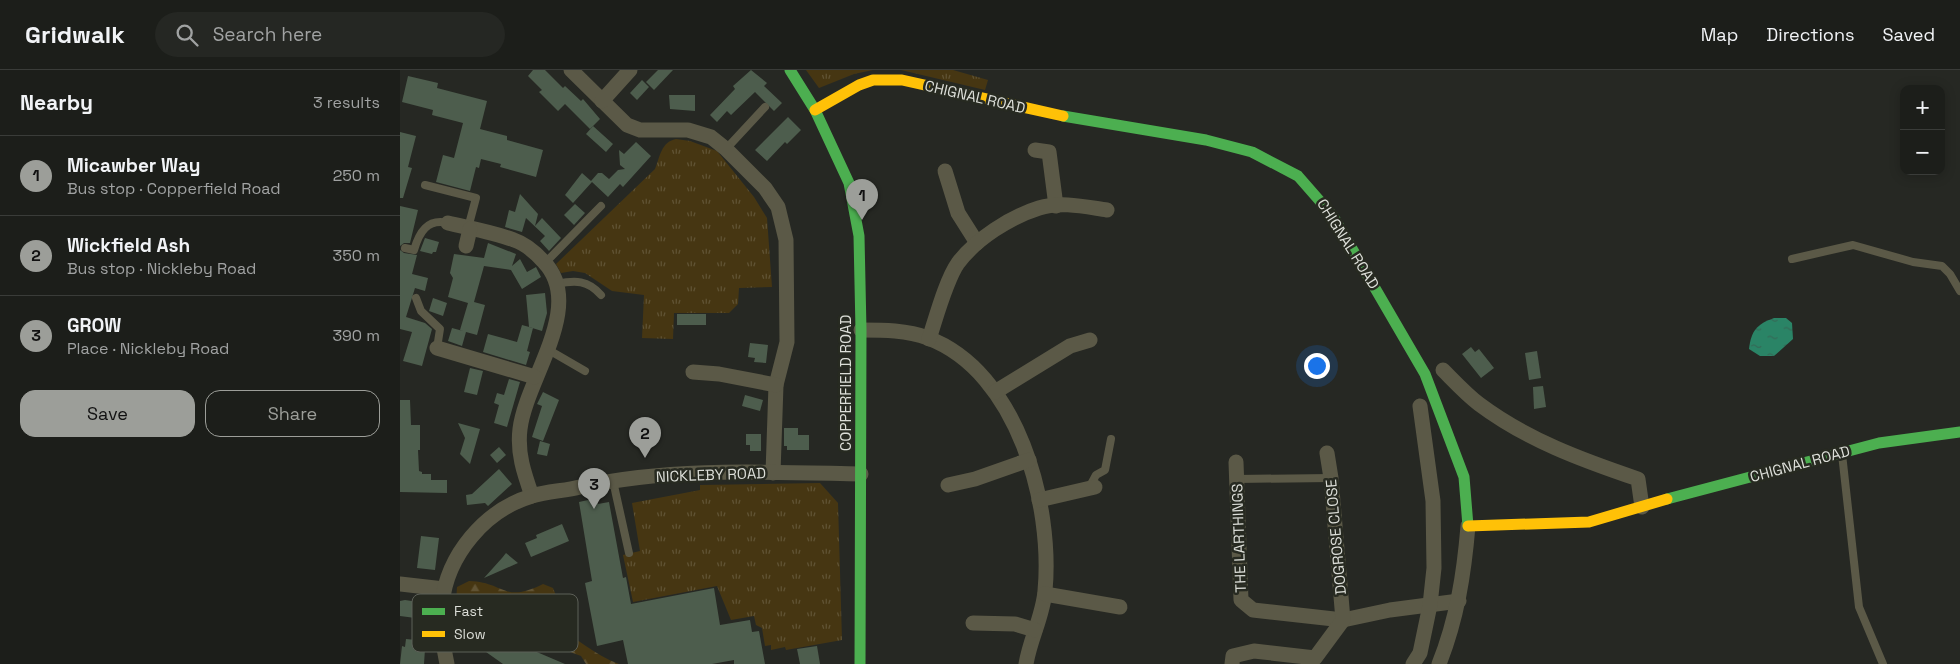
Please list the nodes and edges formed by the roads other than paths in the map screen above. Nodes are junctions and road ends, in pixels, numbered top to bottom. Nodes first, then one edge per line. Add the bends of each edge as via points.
1 (571, 70) edge
2 (630, 70) edge
3 (790, 70) edge
4 (602, 101) junction
5 (765, 108) dead end
6 (815, 110) junction
7 (726, 149) junction
8 (1035, 150) dead end
9 (945, 171) dead end
10 (425, 185) dead end
11 (601, 206) dead end
12 (1056, 206) junction
13 (1108, 210) dead end
14 (448, 223) joint
15 (469, 228) junction
16 (977, 243) junction
17 (466, 246) dead end
18 (405, 248) dead end
19 (1792, 259) dead end
20 (545, 263) junction
21 (557, 284) junction
22 (1960, 291) edge
23 (601, 295) dead end
24 (416, 298) dead end
25 (861, 330) junction
26 (929, 339) junction
27 (1090, 340) dead end
28 (437, 348) joint
29 (547, 349) junction
30 (1443, 370) dead end
31 (585, 371) dead end
32 (693, 372) dead end
33 (535, 377) junction
34 (776, 385) junction
35 (995, 392) junction
36 (1420, 406) dead end
37 (1960, 432) edge
38 (1111, 439) dead end
39 (1842, 452) junction
40 (1327, 453) dead end
41 (1029, 460) junction
42 (1236, 462) dead end
43 (773, 473) junction
44 (860, 474) junction
45 (1331, 478) junction
46 (1236, 479) junction
47 (613, 480) junction
48 (948, 485) dead end
49 (1092, 488) joint
50 (532, 496) junction
51 (1039, 500) junction
52 (1642, 508) junction
53 (1468, 526) junction
54 (629, 553) dead end
55 (400, 584) edge
56 (444, 589) junction
57 (444, 594) edge
58 (1045, 594) junction
59 (1459, 601) junction
60 (1430, 604) junction
61 (1120, 608) dead end
62 (1343, 620) junction
63 (973, 623) dead end
64 (1035, 630) junction
65 (860, 664) edge
66 (1026, 664) edge
67 (1232, 664) edge
68 (1413, 664) edge
69 (1439, 664) edge
70 (1883, 664) edge

1 - 4 street
2 - 4 street
3 - 6 street
4 - 7 street via 628,125 640,130 701,133
5 - 7 lane
6 - 25 street, COPPERFIELD ROAD via 849,183 859,236
6 - 53 street, CHIGNAL ROAD via 873,80 902,80 1066,117 1206,140 1252,152 1280,164 1298,176 1333,216 1425,374 1464,477
7 - 34 street via 765,188 778,207 786,240 787,342
8 - 12 street via 1049,152
9 - 16 street via 958,213
10 - 15 lane via 476,198
11 - 20 lane
12 - 13 street
12 - 16 street via 1040,207 1010,220
14 - 15 street
14 - 18 lane via 438,221 429,225 420,232 414,250
15 - 17 street
15 - 20 street via 515,240
16 - 26 street via 957,264
19 - 22 lane via 1853,244 1913,262 1942,266
20 - 21 street via 554,273
21 - 23 lane via 581,281
21 - 29 street via 559,312
24 - 28 lane via 421,311 440,329
25 - 26 street via 902,332
25 - 44 street, COPPERFIELD ROAD
26 - 35 street via 963,359
27 - 35 street via 1070,346
28 - 33 street
29 - 31 lane
29 - 33 street
30 - 52 street via 1478,403 1535,438 1584,461 1638,479
32 - 34 street
33 - 50 street via 520,427 519,446 521,464
34 - 43 street
35 - 41 street via 1013,422
36 - 60 street via 1434,500 1434,568
37 - 39 street, CHIGNAL ROAD via 1879,443
38 - 49 lane via 1106,470 1096,475
39 - 52 street, CHIGNAL ROAD
39 - 70 lane via 1859,607
40 - 45 street, DOGROSE CLOSE
41 - 48 street
41 - 51 street
42 - 46 street, THE LARTHINGS
43 - 44 street, NICKLEBY ROAD
43 - 47 street, NICKLEBY ROAD via 675,473
44 - 65 street, COPPERFIELD ROAD
45 - 46 lane
45 - 62 street, DOGROSE CLOSE
46 - 62 street, THE LARTHINGS via 1241,600 1253,610
47 - 50 street, NICKLEBY ROAD
47 - 54 lane
49 - 51 street
50 - 56 street, NICKLEBY ROAD via 498,513 476,531 458,553
51 - 58 street
52 - 53 street, CHIGNAL ROAD via 1589,522
53 - 59 street
55 - 56 street
56 - 57 street, NICKLEBY ROAD
58 - 61 street
58 - 64 street
59 - 60 street, THE LARTHINGS
59 - 69 street
60 - 62 street, THE LARTHINGS
60 - 68 street via 1420,653
62 - 67 street via 1315,658 1254,651 1233,656
63 - 64 street via 1016,624
64 - 66 street

